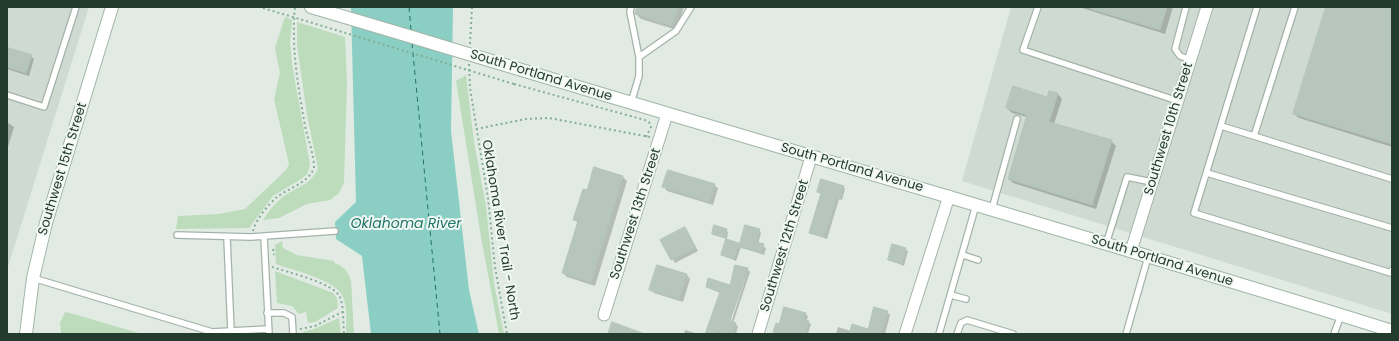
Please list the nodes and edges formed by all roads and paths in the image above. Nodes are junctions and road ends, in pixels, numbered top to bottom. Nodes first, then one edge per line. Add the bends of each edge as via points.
1 (76, 7) edge
2 (112, 7) edge
3 (295, 7) edge
4 (311, 7) edge
5 (472, 7) edge
6 (630, 7) edge
7 (691, 7) edge
8 (1038, 7) edge
9 (1186, 7) edge
10 (1208, 7) edge
11 (1257, 7) edge
12 (1294, 7) edge
13 (262, 8) edge
14 (470, 46) dead end
15 (639, 57) junction
16 (470, 60) dead end
17 (1191, 60) junction
18 (7, 94) edge
19 (1178, 101) junction
20 (631, 103) junction
21 (666, 114) junction
22 (1017, 119) dead end
23 (1221, 126) junction
24 (476, 129) junction
25 (1254, 136) junction
26 (646, 137) junction
27 (660, 140) junction
28 (811, 157) junction
29 (1206, 173) junction
30 (1392, 179) edge
31 (1152, 182) junction
32 (949, 196) junction
33 (976, 204) junction
34 (992, 209) junction
35 (1392, 228) edge
36 (335, 231) dead end
37 (177, 235) dead end
38 (251, 237) junction
39 (264, 237) junction
40 (227, 238) junction
41 (1106, 244) junction
42 (273, 249) dead end
43 (1131, 251) junction
44 (963, 255) junction
45 (1148, 256) junction
46 (978, 260) dead end
47 (265, 264) junction
48 (274, 267) junction
49 (1392, 270) edge
50 (274, 274) dead end
51 (33, 278) junction
52 (951, 295) junction
53 (966, 299) dead end
54 (342, 312) junction
55 (267, 313) junction
56 (604, 314) dead end
57 (1341, 315) junction
58 (301, 325) dead end
59 (301, 329) junction
60 (232, 331) junction
61 (1392, 331) edge
62 (268, 332) edge
63 (293, 332) edge
64 (301, 333) edge
65 (26, 334) edge
66 (344, 334) edge
67 (507, 334) edge
68 (758, 334) edge
69 (904, 334) edge
70 (939, 334) edge
71 (957, 334) edge
72 (1012, 334) edge
73 (1126, 334) edge
74 (1334, 334) edge

1 - 18 lane via 44,107
2 - 51 main road, Southwest 15th Street via 46,223
3 - 38 path via 294,55 314,168 309,176 270,205 254,227
4 - 20 main road, South Portland Avenue, bridge
5 - 14 path
6 - 15 lane
7 - 15 lane via 676,30
8 - 19 lane via 1023,50
9 - 17 lane via 1175,49 1180,56
10 - 17 street, Southwest 10th Street
11 - 23 lane
12 - 25 lane
13 - 26 path, bridge via 514,84 644,120 649,122 651,127
15 - 20 lane via 639,76
16 - 24 path, Oklahoma River Trail - North via 470,88
17 - 19 street, Southwest 10th Street
19 - 31 street, Southwest 10th Street
20 - 21 main road, South Portland Avenue
21 - 27 street, Southwest 13th Street
21 - 28 main road, South Portland Avenue
22 - 34 lane
23 - 25 lane
23 - 29 lane
24 - 26 path, Oklahoma River Trail - North via 526,119 549,118
24 - 67 path, Oklahoma River Trail - North via 488,198 497,283
25 - 30 lane
26 - 27 path, Oklahoma River Trail - North
27 - 56 street, Southwest 13th Street
28 - 32 main road, South Portland Avenue
28 - 68 street, Southwest 12th Street
29 - 35 lane
29 - 49 lane via 1194,213 1391,273
31 - 41 lane via 1127,177
31 - 43 street, Southwest 10th Street
32 - 33 main road, South Portland Avenue
32 - 69 street
33 - 34 main road, South Portland Avenue
33 - 44 lane
34 - 41 main road, South Portland Avenue
36 - 39 lane
37 - 40 lane
38 - 39 lane
38 - 40 lane
39 - 47 lane
40 - 60 lane
41 - 43 main road, South Portland Avenue
42 - 48 path
43 - 45 main road, South Portland Avenue
44 - 46 lane
44 - 52 lane
45 - 57 main road, South Portland Avenue
45 - 73 lane
47 - 48 path
47 - 55 lane
48 - 50 path
48 - 54 path via 334,290 340,298
51 - 60 lane via 212,332
51 - 65 main road, Southwest 15th Street
52 - 53 lane
52 - 70 lane
54 - 59 path via 315,326
54 - 66 path
55 - 62 lane
55 - 63 lane via 288,314 292,317
57 - 61 main road, South Portland Avenue
57 - 74 lane
58 - 59 path
59 - 63 path
59 - 64 path
60 - 62 lane
71 - 72 lane via 961,323 967,320

